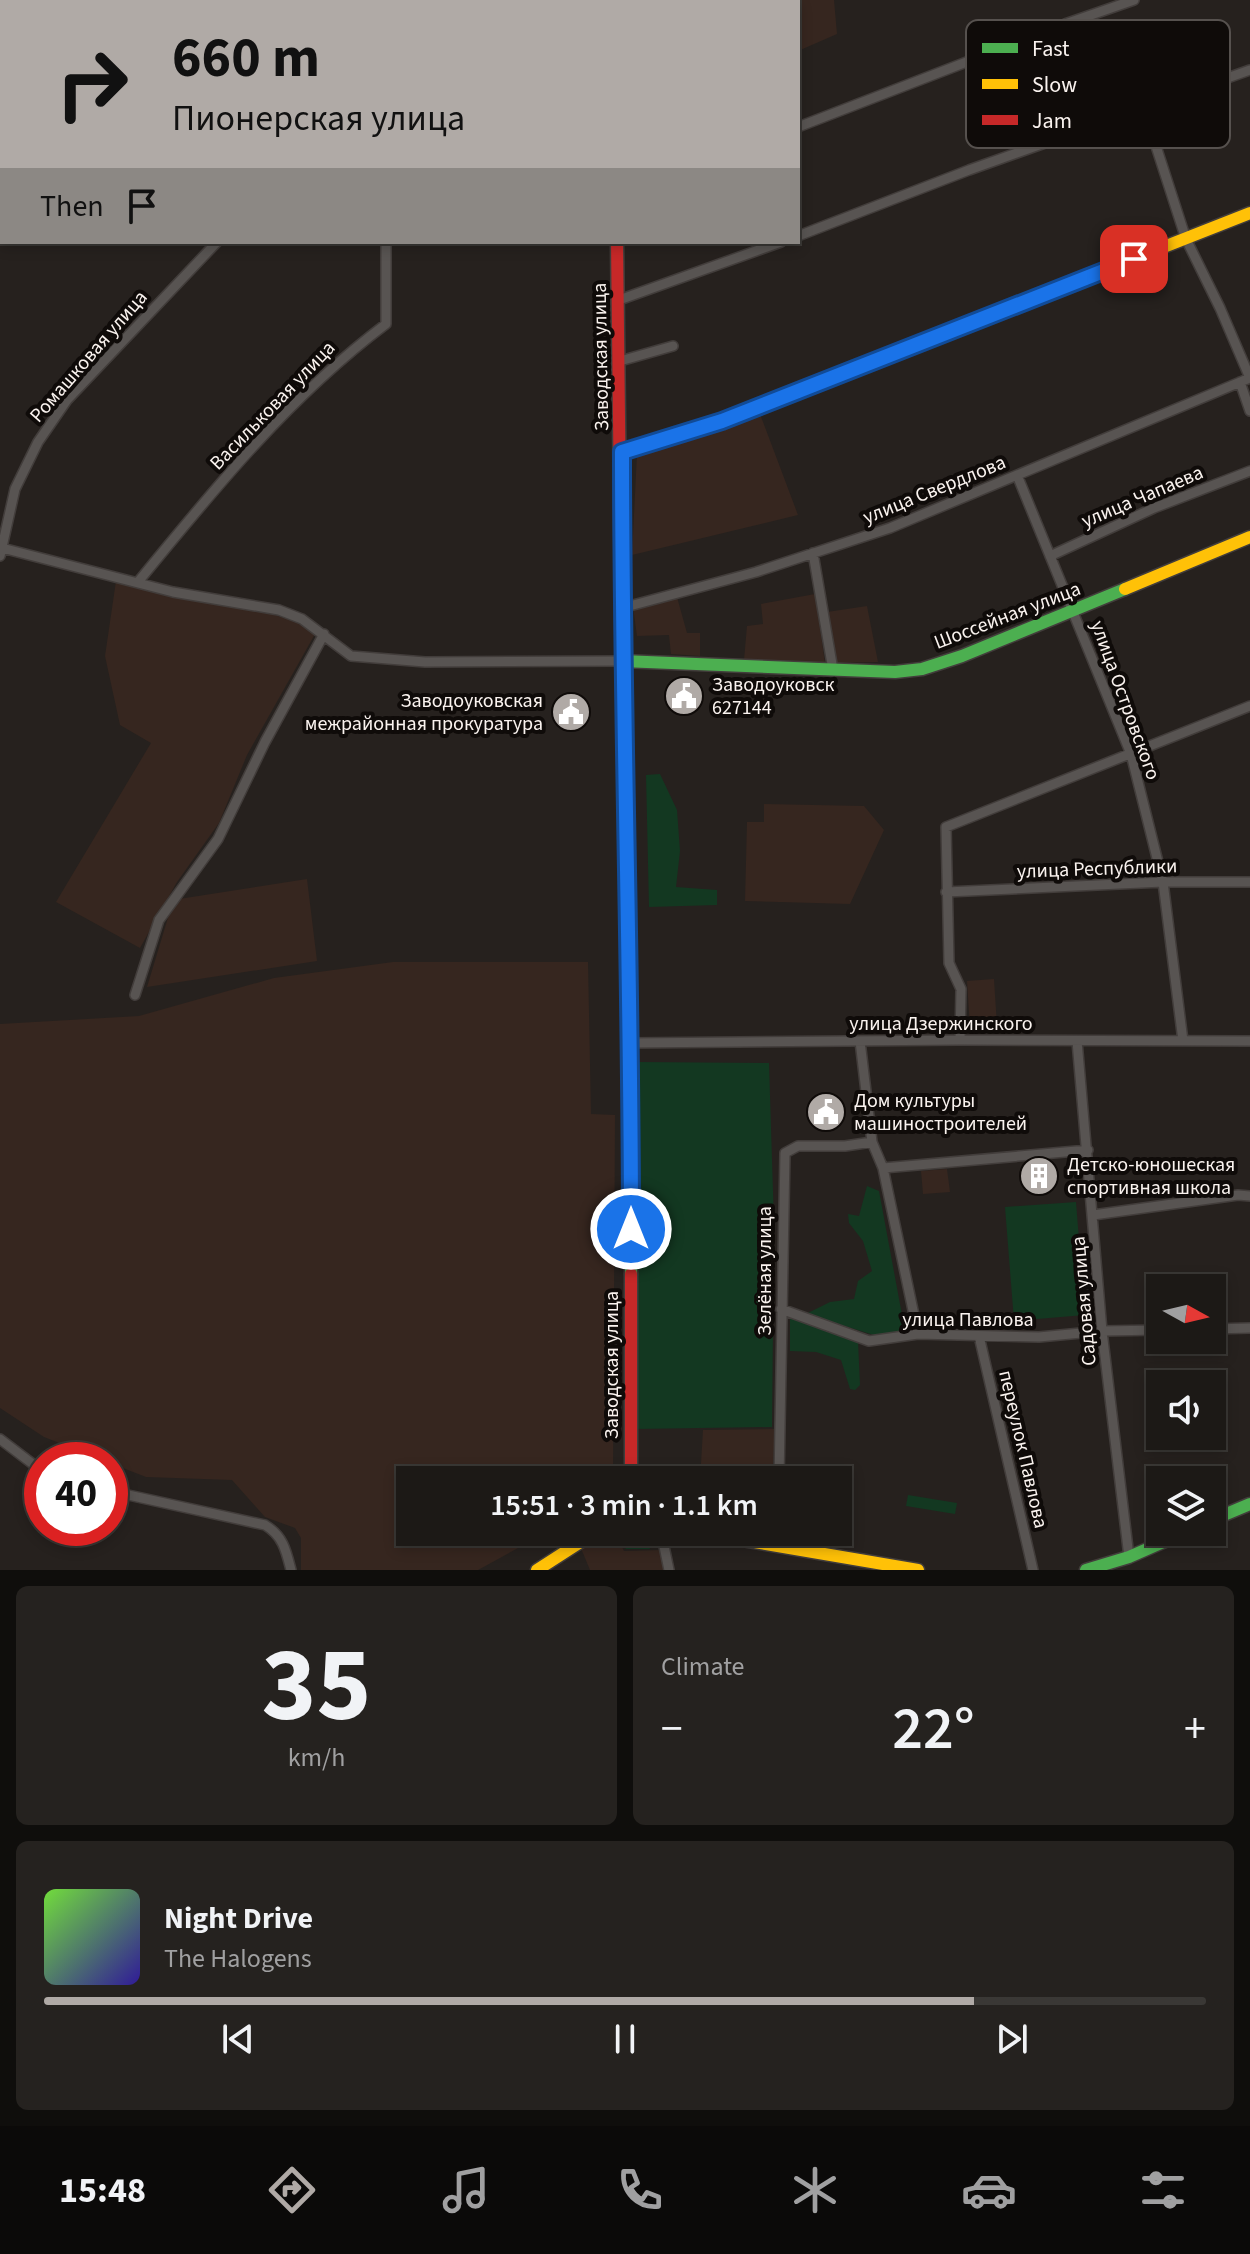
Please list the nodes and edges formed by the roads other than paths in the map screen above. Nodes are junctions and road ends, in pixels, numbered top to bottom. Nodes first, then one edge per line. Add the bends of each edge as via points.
1 (1134, 0) edge
2 (1076, 20) edge
3 (966, 62) edge
4 (1250, 70) edge
5 (1230, 77) edge
6 (800, 126) edge
7 (1032, 148) edge
8 (1157, 148) edge
9 (1250, 213) edge
10 (800, 235) edge
11 (1186, 239) junction
12 (215, 244) edge
13 (386, 244) edge
14 (617, 244) edge
15 (775, 244) edge
16 (619, 300) junction
17 (673, 346) dead end
18 (620, 361) junction
19 (1250, 378) edge
20 (1240, 382) junction
21 (1250, 411) edge
22 (622, 452) junction
23 (1250, 471) edge
24 (1017, 475) junction
25 (1250, 537) edge
26 (1, 552) edge
27 (813, 553) junction
28 (1050, 556) junction
29 (138, 582) junction
30 (622, 608) junction
31 (1074, 610) junction
32 (324, 634) junction
33 (622, 661) junction
34 (833, 670) junction
35 (1250, 706) edge
36 (1131, 754) junction
37 (1163, 882) junction
38 (1250, 882) edge
39 (946, 892) junction
40 (135, 995) dead end
41 (960, 1040) junction
42 (860, 1041) junction
43 (1077, 1041) junction
44 (1183, 1041) junction
45 (1250, 1041) edge
46 (631, 1043) junction
47 (872, 1142) junction
48 (1088, 1150) junction
49 (883, 1168) junction
50 (1250, 1196) edge
51 (1093, 1215) junction
52 (781, 1309) junction
53 (1250, 1328) edge
54 (1226, 1329) edge
55 (1146, 1330) edge
56 (1102, 1331) junction
57 (918, 1334) junction
58 (979, 1336) junction
59 (0, 1439) edge
60 (24, 1457) edge
61 (631, 1466) edge
62 (780, 1466) edge
63 (128, 1495) edge
64 (1250, 1504) edge
65 (1226, 1514) edge
66 (574, 1546) edge
67 (664, 1546) edge
68 (775, 1546) edge
69 (1154, 1546) edge
70 (1129, 1557) junction
71 (291, 1570) edge
72 (537, 1570) edge
73 (669, 1570) edge
74 (918, 1570) edge
75 (1033, 1570) edge
76 (1086, 1570) edge

1 - 2 street
3 - 6 street
4 - 5 street
7 - 10 street
8 - 11 street
9 - 11 street
11 - 19 street
11 - 22 street via 722,421
12 - 26 street, Ромашковая улица via 67,400 15,489
13 - 29 street, Васильковая улица via 386,324 339,359 288,409
14 - 16 street, Заводская улица
15 - 16 street
16 - 18 street, Заводская улица
17 - 18 street
18 - 22 street, Заводская улица
19 - 20 street, улица Свердлова
20 - 21 street
20 - 24 street, улица Свердлова
22 - 30 street, Заводская улица
23 - 28 street, улица Чапаева
24 - 27 street, улица Свердлова via 890,528
24 - 28 street, улица Островского
25 - 31 street, Шоссейная улица
26 - 29 street
27 - 30 street, улица Свердлова
27 - 34 street
28 - 31 street, улица Островского
29 - 32 street via 279,610
30 - 33 street, Заводская улица
31 - 34 street, Шоссейная улица via 922,669
31 - 36 street, улица Островского
32 - 33 street via 351,656 387,661
32 - 40 street via 218,839 159,920
33 - 34 street, Шоссейная улица
33 - 46 street, Заводская улица
35 - 36 street
36 - 37 street, улица Островского
36 - 39 street via 946,827
37 - 38 street, улица Республики
37 - 39 street, улица Республики
37 - 44 street, улица Островского
39 - 41 street via 949,963 961,989
41 - 42 street, улица Дзержинского
41 - 43 street, улица Дзержинского
42 - 46 street, улица Дзержинского
42 - 47 street
43 - 44 street, улица Дзержинского
43 - 48 street, Садовая улица
44 - 45 street, улица Дзержинского
46 - 61 street, Заводская улица
47 - 49 street
47 - 52 street, Зелёная улица via 798,1146 785,1153
48 - 49 street
48 - 51 street, Садовая улица
49 - 57 street
50 - 51 street
51 - 56 street, Садовая улица
52 - 57 street, улица Павлова via 869,1341
52 - 62 street, Зелёная улица
53 - 54 street
55 - 56 street, улица Павлова
56 - 58 street, улица Павлова
56 - 70 street, Садовая улица
57 - 58 street, улица Павлова
58 - 75 street, переулок Павлова
59 - 60 street
63 - 71 street via 265,1525 284,1543
64 - 65 street
66 - 72 street
67 - 73 street
68 - 74 street
69 - 70 street
70 - 76 street

